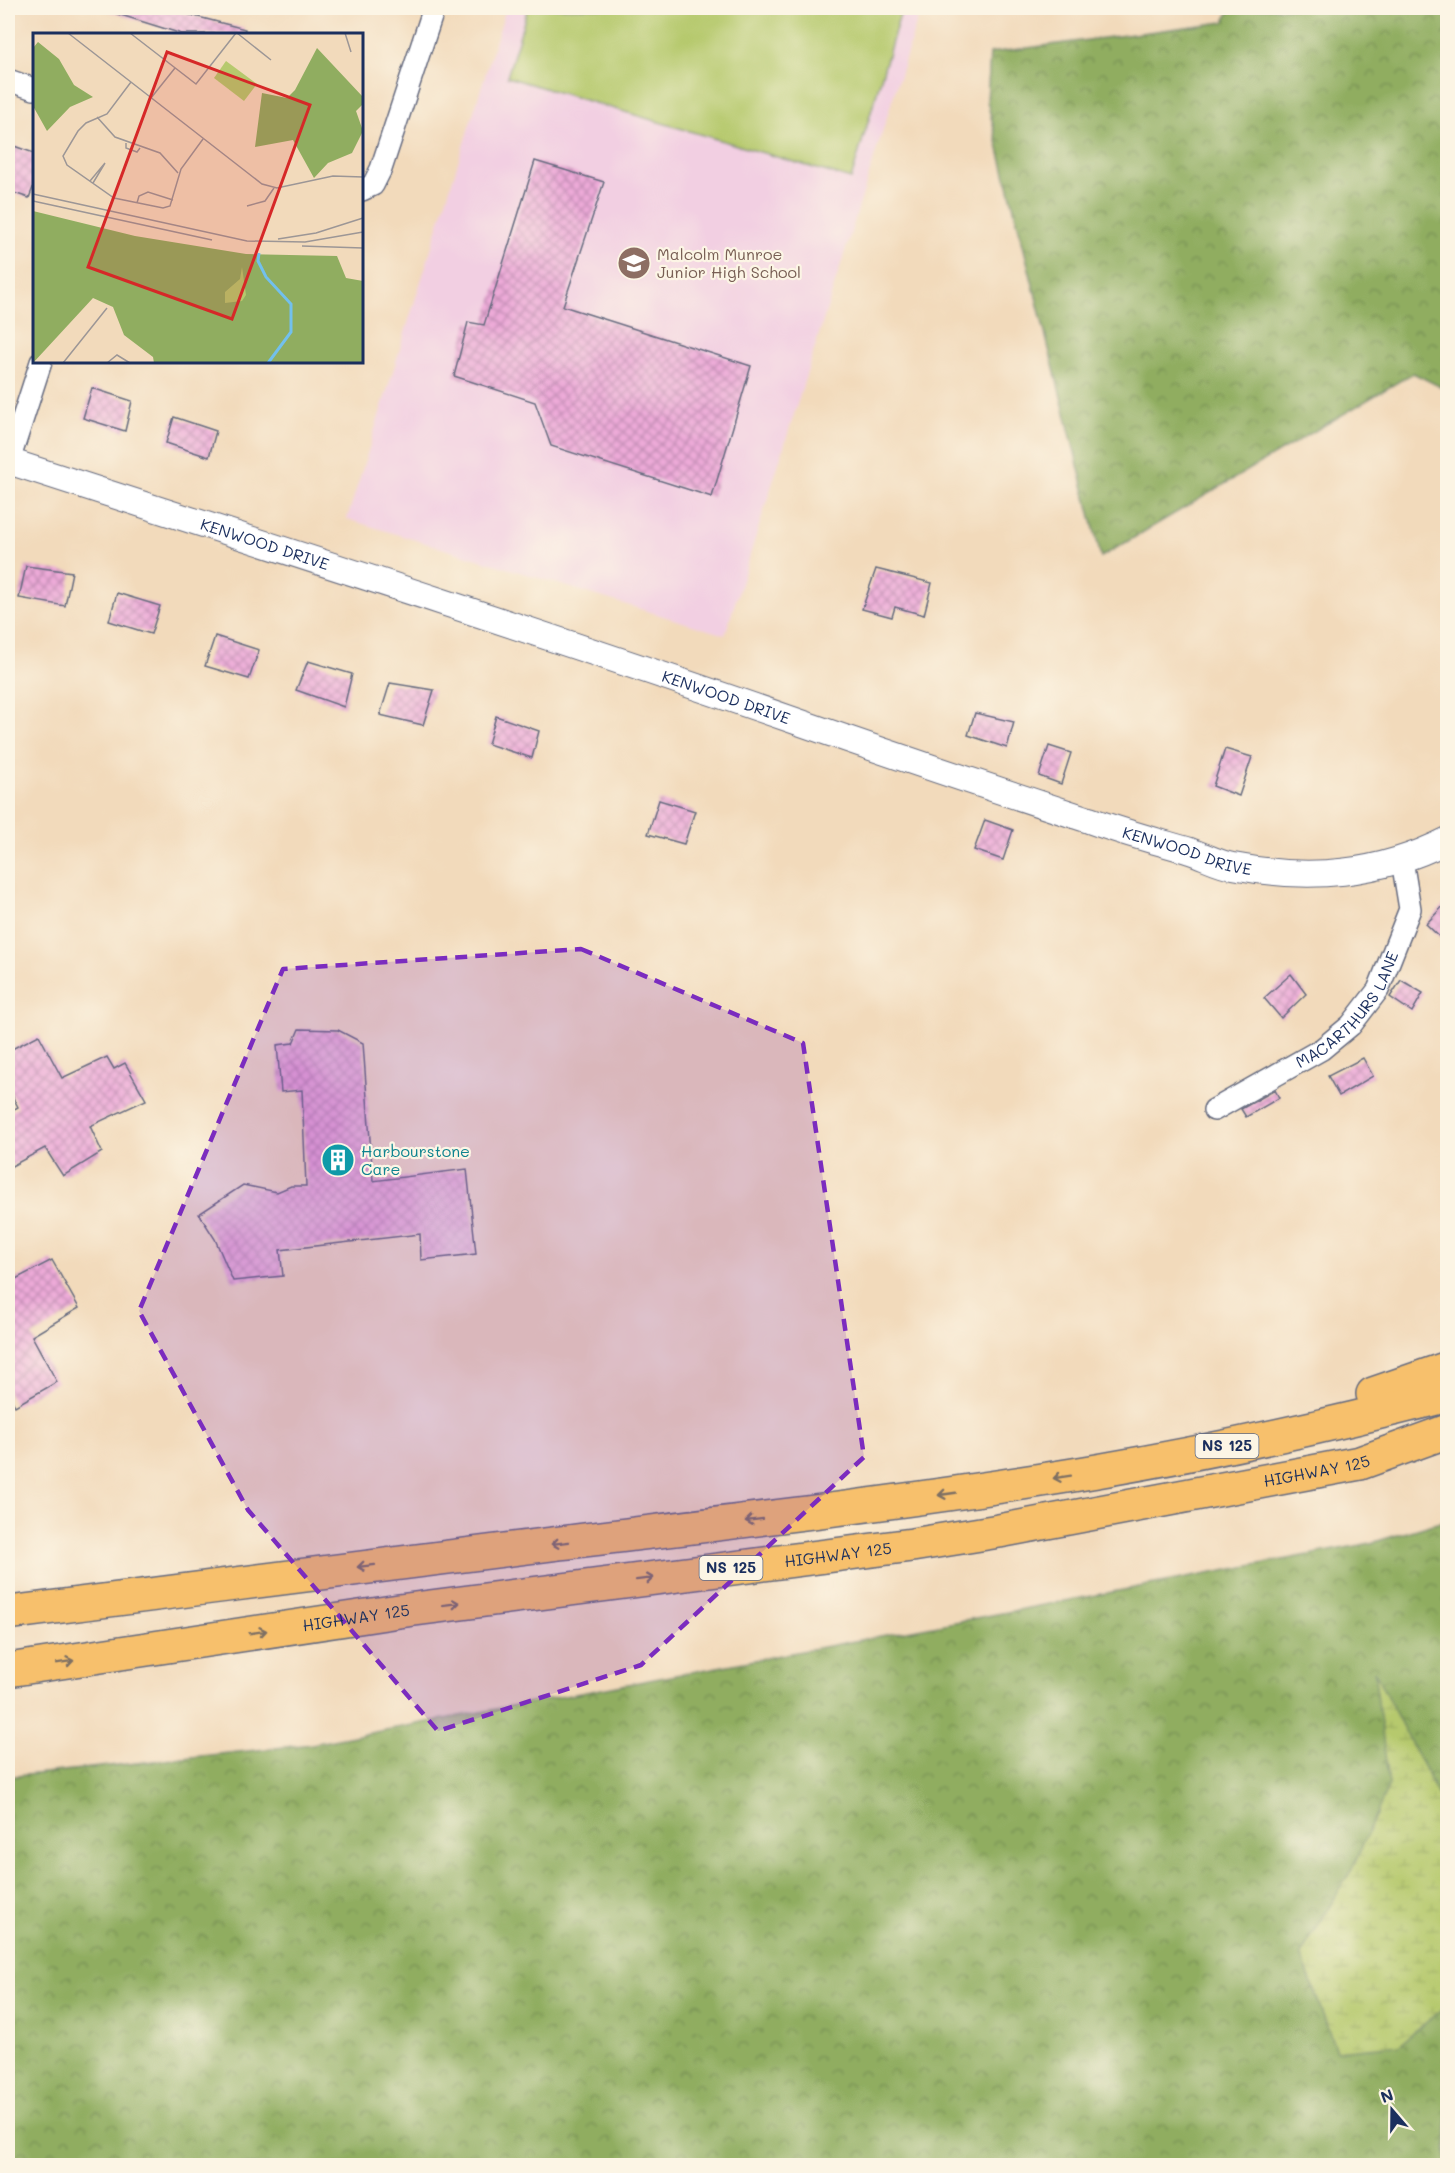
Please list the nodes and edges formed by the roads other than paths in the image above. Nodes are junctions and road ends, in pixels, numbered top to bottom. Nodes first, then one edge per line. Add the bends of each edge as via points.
1 (434, 8) edge
2 (8, 80) edge
3 (33, 89) edge
4 (367, 187) edge
5 (41, 363) edge
6 (8, 461) edge
7 (1448, 840) edge
8 (1402, 860) junction
9 (1214, 1110) dead end
10 (1448, 1368) edge
11 (1448, 1395) edge
12 (1448, 1431) edge
13 (1101, 1470) junction
14 (8, 1613) edge
15 (8, 1670) edge

1 - 4 street via 381,169
2 - 3 street
5 - 6 street
6 - 8 street, KENWOOD DRIVE via 395,585 1230,866 1318,874 1371,869
7 - 8 street, KENWOOD DRIVE
8 - 9 street, MACARTHURS LANE via 1410,909 1378,990 1364,1012 1323,1049
10 - 13 highway via 1390,1389
11 - 13 highway, NS 125 via 1326,1426
15 -> 12 highway, HIGHWAY 125 / NS 125 via 399,1611 999,1531 1360,1463
13 -> 14 highway, NS 125 via 777,1517

